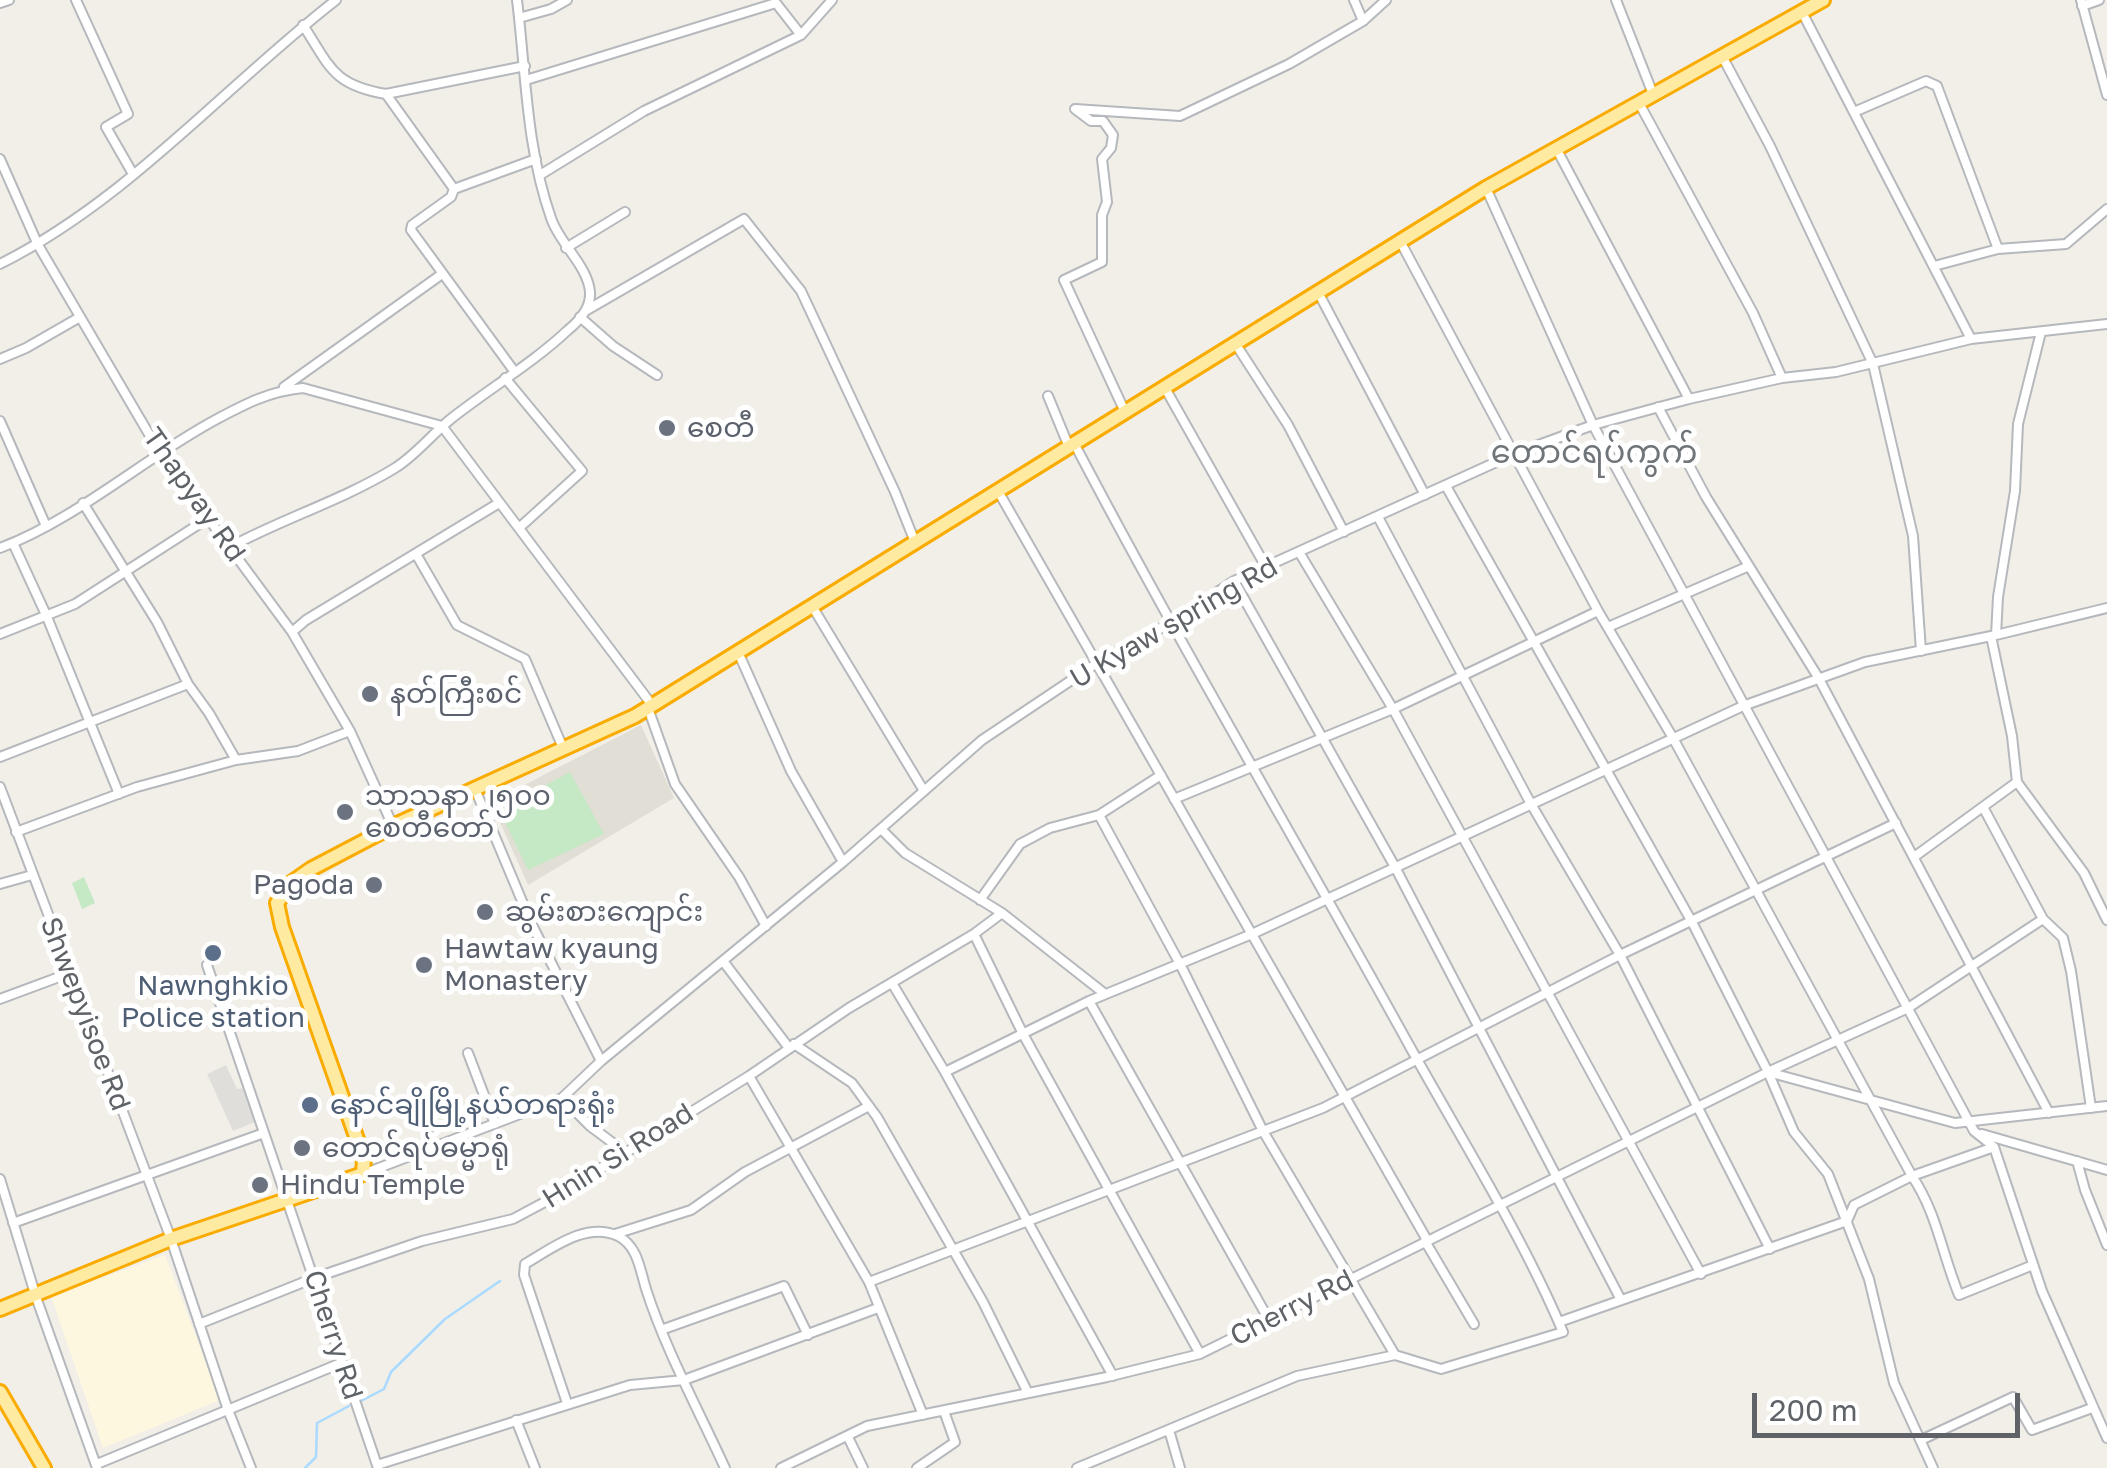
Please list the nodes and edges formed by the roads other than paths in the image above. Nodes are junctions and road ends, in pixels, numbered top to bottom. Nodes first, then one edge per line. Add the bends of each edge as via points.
1 (9, 0) edge
2 (76, 0) edge
3 (336, 0) edge
4 (517, 0) edge
5 (567, 0) edge
6 (832, 0) edge
7 (1354, 0) edge
8 (1386, 0) edge
9 (1616, 0) edge
10 (1823, 0) edge
11 (2099, 0) edge
12 (0, 3) edge
13 (2082, 3) edge
14 (1802, 12) junction
15 (519, 18) junction
16 (1363, 20) junction
17 (303, 25) junction
18 (802, 35) junction
19 (1722, 56) junction
20 (525, 66) junction
21 (526, 80) junction
22 (386, 94) junction
23 (1653, 94) junction
24 (2107, 95) edge
25 (1638, 102) junction
26 (1854, 112) junction
27 (1556, 148) junction
28 (0, 159) edge
29 (536, 159) junction
30 (133, 174) junction
31 (540, 174) junction
32 (1486, 188) junction
33 (454, 189) junction
34 (2107, 209) edge
35 (625, 212) dead end
36 (1400, 241) junction
37 (38, 245) junction
38 (566, 248) junction
39 (1998, 249) junction
40 (0, 264) edge
41 (1934, 266) junction
42 (442, 274) junction
43 (1318, 292) junction
44 (583, 313) junction
45 (80, 317) junction
46 (2107, 324) edge
47 (2041, 332) junction
48 (1972, 338) junction
49 (1235, 344) junction
50 (0, 359) edge
51 (1873, 364) junction
52 (514, 371) junction
53 (657, 375) dead end
54 (506, 378) junction
55 (1782, 378) junction
56 (1164, 388) junction
57 (281, 390) junction
58 (1048, 396) dead end
59 (1690, 399) junction
60 (1658, 407) junction
61 (1125, 412) junction
62 (0, 422) edge
63 (1593, 425) junction
64 (442, 426) junction
65 (1072, 445) junction
66 (160, 452) junction
67 (1514, 454) junction
68 (1446, 486) junction
69 (998, 491) junction
70 (1425, 495) junction
71 (82, 502) junction
72 (499, 503) junction
73 (1378, 516) junction
74 (208, 520) junction
75 (46, 526) junction
76 (519, 528) junction
77 (1344, 532) junction
78 (915, 542) junction
79 (13, 543) junction
80 (230, 547) junction
81 (0, 548) edge
82 (1299, 552) junction
83 (416, 554) junction
84 (1749, 566) junction
85 (1266, 567) junction
86 (126, 570) junction
87 (1234, 581) junction
88 (1684, 594) junction
89 (812, 606) junction
90 (2107, 608) edge
91 (1598, 611) junction
92 (47, 617) junction
93 (1170, 624) junction
94 (1608, 627) junction
95 (292, 632) junction
96 (0, 634) edge
97 (1994, 636) junction
98 (1532, 644) junction
99 (1921, 650) junction
100 (738, 652) junction
101 (1096, 664) junction
102 (1461, 676) junction
103 (1818, 677) junction
104 (188, 684) junction
105 (1743, 706) junction
106 (650, 707) junction
107 (1393, 709) junction
108 (90, 721) junction
109 (350, 731) junction
110 (1323, 738) junction
111 (1673, 738) junction
112 (562, 748) junction
113 (0, 757) edge
114 (236, 760) junction
115 (1252, 768) junction
116 (1604, 770) junction
117 (1161, 776) junction
118 (2017, 782) junction
119 (0, 788) edge
120 (475, 788) junction
121 (924, 791) junction
122 (119, 794) junction
123 (1174, 798) junction
124 (1530, 804) junction
125 (1982, 807) junction
126 (1100, 815) junction
127 (1896, 823) junction
128 (393, 826) junction
129 (881, 829) junction
130 (16, 832) junction
131 (1463, 836) junction
132 (1826, 856) junction
133 (1914, 857) junction
134 (843, 862) junction
135 (1396, 867) junction
136 (32, 875) junction
137 (0, 884) edge
138 (1756, 890) junction
139 (1328, 899) junction
140 (980, 900) junction
141 (1002, 913) junction
142 (2044, 918) junction
143 (2107, 920) edge
144 (1691, 921) junction
145 (766, 926) junction
146 (974, 934) junction
147 (1252, 934) junction
148 (1620, 955) junction
149 (723, 961) junction
150 (1180, 964) junction
151 (207, 965) dead end
152 (1974, 968) junction
153 (70, 974) junction
154 (892, 983) junction
155 (1548, 992) junction
156 (1105, 994) junction
157 (0, 999) edge
158 (1089, 1000) junction
159 (1908, 1008) junction
160 (1480, 1028) junction
161 (1023, 1034) junction
162 (1836, 1040) junction
163 (792, 1046) junction
164 (468, 1053) dead end
165 (1417, 1060) junction
166 (602, 1061) junction
167 (1772, 1070) junction
168 (945, 1072) junction
169 (749, 1076) junction
170 (1345, 1097) junction
171 (562, 1098) junction
172 (1870, 1101) junction
173 (869, 1106) junction
174 (2107, 1106) edge
175 (1696, 1107) junction
176 (2092, 1108) junction
177 (2049, 1113) junction
178 (1969, 1122) junction
179 (1955, 1123) junction
180 (495, 1124) junction
181 (1264, 1131) junction
182 (1974, 1132) junction
183 (264, 1133) junction
184 (1628, 1141) junction
185 (790, 1147) junction
186 (1994, 1147) junction
187 (625, 1152) junction
188 (2078, 1161) junction
189 (1179, 1164) junction
190 (2107, 1170) edge
191 (363, 1174) junction
192 (146, 1175) junction
193 (1558, 1175) junction
194 (1912, 1176) junction
195 (0, 1179) edge
196 (1112, 1189) junction
197 (288, 1202) junction
198 (1498, 1205) junction
199 (1028, 1221) junction
200 (1847, 1221) junction
201 (13, 1224) junction
202 (615, 1234) junction
203 (171, 1240) junction
204 (1426, 1241) junction
205 (2107, 1245) edge
206 (1770, 1249) junction
207 (953, 1250) junction
208 (2033, 1265) junction
209 (1701, 1274) junction
210 (314, 1278) junction
211 (1349, 1279) junction
212 (869, 1282) junction
213 (36, 1296) junction
214 (1621, 1300) junction
215 (878, 1308) junction
216 (0, 1309) edge
217 (1269, 1320) junction
218 (1559, 1322) junction
219 (199, 1324) junction
220 (1474, 1324) dead end
221 (660, 1330) junction
222 (808, 1335) junction
223 (1200, 1354) junction
224 (1395, 1355) junction
225 (341, 1362) junction
226 (1113, 1376) junction
227 (684, 1380) junction
228 (0, 1392) edge
229 (1028, 1393) junction
230 (567, 1404) junction
231 (2092, 1408) junction
232 (228, 1410) junction
233 (944, 1410) junction
234 (923, 1415) junction
235 (516, 1420) junction
236 (1168, 1430) junction
237 (848, 1437) junction
238 (2107, 1438) edge
239 (1921, 1440) junction
240 (97, 1466) edge
241 (377, 1467) edge
242 (44, 1468) edge
243 (251, 1468) edge
244 (535, 1468) edge
245 (725, 1468) edge
246 (781, 1468) edge
247 (862, 1468) edge
248 (917, 1468) edge
249 (1077, 1468) edge
250 (1180, 1468) edge
251 (1932, 1468) edge

1 - 12 street
2 - 30 street via 128,114 106,127
3 - 17 street
4 - 15 street
5 - 15 street
6 - 18 street
7 - 16 street
8 - 16 street
9 - 23 street
10 - 14 highway
11 - 13 street
13 - 24 street
14 - 19 highway
14 - 26 street
15 - 20 street
16 - 61 street via 1180,116 1075,109 1103,122 1113,135 1102,159 1102,262 1064,280
17 - 22 street via 347,84
17 - 30 street
18 - 21 street via 776,3
18 - 31 street via 644,111
19 - 23 highway
19 - 51 street
20 - 21 street
20 - 22 street
21 - 29 street
22 - 33 street
23 - 25 highway
25 - 27 highway
25 - 55 street via 1754,313
26 - 39 street via 1926,81 1937,86
26 - 41 street
27 - 32 highway
27 - 59 street
28 - 37 street, Thapyay Rd
29 - 31 street
29 - 33 street
30 - 37 street
31 - 38 street
32 - 36 highway
32 - 63 street
33 - 42 street via 411,230
34 - 39 street via 2066,244
35 - 38 street
36 - 43 highway
36 - 67 street
37 - 40 street
37 - 45 street, Thapyay Rd
38 - 44 street via 590,292
39 - 41 street
41 - 48 street
42 - 52 street
42 - 57 street
43 - 49 highway
43 - 70 street
44 - 52 street
44 - 53 street via 613,346
44 - 78 street via 744,219 801,290
45 - 50 street
45 - 66 street, Thapyay Rd
46 - 47 street, U Kyaw spring Rd
47 - 48 street, U Kyaw spring Rd
47 - 97 street via 2018,424
48 - 51 street, U Kyaw spring Rd
49 - 56 highway
49 - 77 street via 1288,425
51 - 55 street, U Kyaw spring Rd
51 - 99 street via 1913,536
52 - 54 street
54 - 64 street
54 - 76 street via 582,471
55 - 59 street, U Kyaw spring Rd
56 - 61 highway
56 - 85 street
57 - 64 street via 303,388
57 - 66 street
58 - 65 street
59 - 60 street, U Kyaw spring Rd
60 - 63 street, U Kyaw spring Rd
60 - 84 street
61 - 65 highway
62 - 75 street
63 - 67 street, U Kyaw spring Rd
63 - 88 street
64 - 72 street
64 - 80 street via 386,473
65 - 69 highway
65 - 93 street
66 - 71 street
66 - 74 street, Thapyay Rd
67 - 68 street, U Kyaw spring Rd
67 - 91 street
68 - 70 street, U Kyaw spring Rd
68 - 98 street
69 - 78 highway
69 - 101 street
70 - 73 street, U Kyaw spring Rd
71 - 75 street
71 - 86 street
72 - 76 street
72 - 83 street
73 - 77 street, U Kyaw spring Rd
73 - 102 street
74 - 80 street, Thapyay Rd
74 - 86 street
75 - 79 street
76 - 106 street
77 - 82 street, U Kyaw spring Rd
78 - 89 highway
79 - 81 street
79 - 92 street
80 - 95 street, Thapyay Rd
82 - 85 street, U Kyaw spring Rd
82 - 107 street
83 - 95 street
83 - 112 street via 457,625 525,659
84 - 88 street
84 - 103 street
85 - 87 street, U Kyaw spring Rd
86 - 92 street
86 - 104 street
87 - 93 street, U Kyaw spring Rd
87 - 110 street
88 - 94 street
88 - 105 street
89 - 100 highway
89 - 121 street
90 - 97 street
91 - 94 street
91 - 98 street
92 - 96 street
92 - 108 street
93 - 101 street, U Kyaw spring Rd
93 - 115 street
94 - 111 street
95 - 109 street, Thapyay Rd
97 - 99 street
97 - 118 street
98 - 102 street
98 - 116 street
99 - 103 street
100 - 106 highway
100 - 134 street via 791,771
101 - 117 street
101 - 121 street, U Kyaw spring Rd via 982,740
102 - 107 street
102 - 124 street
103 - 105 street
103 - 127 street
104 - 108 street
104 - 114 street
105 - 111 street
105 - 132 street
106 - 112 highway
106 - 145 street via 676,784
107 - 110 street
107 - 131 street
108 - 113 street
108 - 122 street
109 - 114 street via 298,751
109 - 128 street, Thapyay Rd
110 - 115 street
110 - 135 street
111 - 116 street
111 - 138 street
112 - 120 highway
114 - 122 street
115 - 123 street
115 - 139 street
116 - 124 street
116 - 144 street
117 - 123 street
117 - 126 street
118 - 125 street
118 - 143 street via 2084,873
119 - 130 street, Shwepyisoe Rd
120 - 128 highway
120 - 166 street via 532,925
121 - 129 street, U Kyaw spring Rd
122 - 130 street
123 - 147 street
124 - 131 street
124 - 148 street
125 - 133 street
125 - 142 street
126 - 140 street via 1020,844
126 - 150 street
127 - 132 street
127 - 133 street
128 - 191 highway via 311,868 277,903 364,1159
129 - 134 street, U Kyaw spring Rd
129 - 140 street via 905,854
130 - 136 street, Shwepyisoe Rd
131 - 135 street
131 - 155 street
132 - 138 street
132 - 159 street
133 - 152 street
134 - 145 street, U Kyaw spring Rd
135 - 139 street
135 - 160 street
136 - 137 street
136 - 153 street, Shwepyisoe Rd
138 - 144 street
138 - 162 street
139 - 147 street
139 - 165 street
140 - 141 street
141 - 146 street, Hnin Si Road
141 - 156 street
142 - 152 street, Cherry Rd
142 - 176 street via 2062,938 2072,971
144 - 148 street
144 - 167 street
145 - 149 street, U Kyaw spring Rd
146 - 154 street, Hnin Si Road
146 - 161 street
147 - 150 street
147 - 170 street
148 - 155 street
148 - 175 street
149 - 163 street
149 - 166 street, U Kyaw spring Rd
150 - 156 street
150 - 181 street
151 - 183 street, Cherry Rd
152 - 159 street, Cherry Rd
152 - 177 street
153 - 157 street
153 - 192 street, Shwepyisoe Rd
154 - 163 street, Hnin Si Road
154 - 168 street
155 - 160 street
155 - 184 street
156 - 158 street
158 - 161 street
158 - 189 street
159 - 162 street, Cherry Rd
159 - 178 street
160 - 165 street
160 - 193 street
161 - 168 street
161 - 196 street
162 - 167 street, Cherry Rd
162 - 172 street
163 - 169 street, Hnin Si Road
163 - 173 street via 852,1082
164 - 180 street
165 - 170 street
165 - 198 street
166 - 171 street, U Kyaw spring Rd
167 - 172 street
167 - 175 street, Cherry Rd
167 - 200 street via 1794,1132 1828,1174
168 - 199 street
169 - 185 street
169 - 187 street, Hnin Si Road
170 - 181 street
170 - 204 street
171 - 180 street, U Kyaw spring Rd
171 - 187 street
172 - 179 street
172 - 194 street
173 - 185 street
173 - 207 street
174 - 176 street
175 - 184 street, Cherry Rd
175 - 206 street
176 - 177 street
177 - 178 street
178 - 179 street
178 - 182 street
179 - 182 street
180 - 191 street, U Kyaw spring Rd
181 - 189 street
181 - 211 street
182 - 186 street
182 - 188 street
183 - 192 street
183 - 197 street, Cherry Rd
184 - 193 street, Cherry Rd
184 - 209 street
185 - 202 street via 691,1210
185 - 212 street
186 - 194 street
186 - 208 street
187 - 210 street, Hnin Si Road via 513,1219
188 - 190 street
188 - 205 street
189 - 196 street
189 - 217 street
191 - 197 highway
192 - 201 street
192 - 203 street, Shwepyisoe Rd
193 - 198 street, Cherry Rd
193 - 214 street
194 - 200 street via 1854,1206
194 - 208 street via 1940,1232 1959,1295
195 - 201 street
196 - 199 street
196 - 223 street
197 - 203 highway
197 - 210 street, Cherry Rd
198 - 204 street, Cherry Rd
198 - 218 street
199 - 207 street
199 - 226 street
200 - 206 street
200 - 239 street via 1894,1383
201 - 213 street
202 - 221 street via 631,1244
202 - 230 street via 584,1233 525,1264
203 - 213 highway
203 - 219 street, Shwepyisoe Rd
204 - 211 street, Cherry Rd
204 - 220 street
206 - 209 street
207 - 212 street
207 - 229 street
208 - 231 street
209 - 214 street
210 - 219 street, Hnin Si Road
210 - 225 street, Cherry Rd
211 - 217 street, Cherry Rd
211 - 224 street
212 - 215 street
213 - 216 highway
213 - 240 street
214 - 218 street
215 - 222 street
215 - 234 street
217 - 223 street, Cherry Rd
218 - 224 street via 1563,1332 1441,1369
219 - 232 street, Shwepyisoe Rd
221 - 222 street via 784,1286
221 - 227 street
222 - 227 street
223 - 226 street, Cherry Rd
224 - 236 street via 1297,1376
225 - 232 street
225 - 241 street, Cherry Rd
226 - 229 street, Cherry Rd
227 - 230 street via 630,1385
227 - 245 street
228 - 242 highway
229 - 233 street, Cherry Rd
230 - 235 street
231 - 238 street
231 - 239 street via 2032,1430 2013,1396
232 - 240 street
232 - 243 street, Shwepyisoe Rd
233 - 234 street, Cherry Rd
233 - 248 street via 955,1442
234 - 237 street, Cherry Rd via 867,1426
235 - 241 street
235 - 244 street
236 - 249 street
236 - 250 street
237 - 246 street, Cherry Rd
237 - 247 street
239 - 251 street

